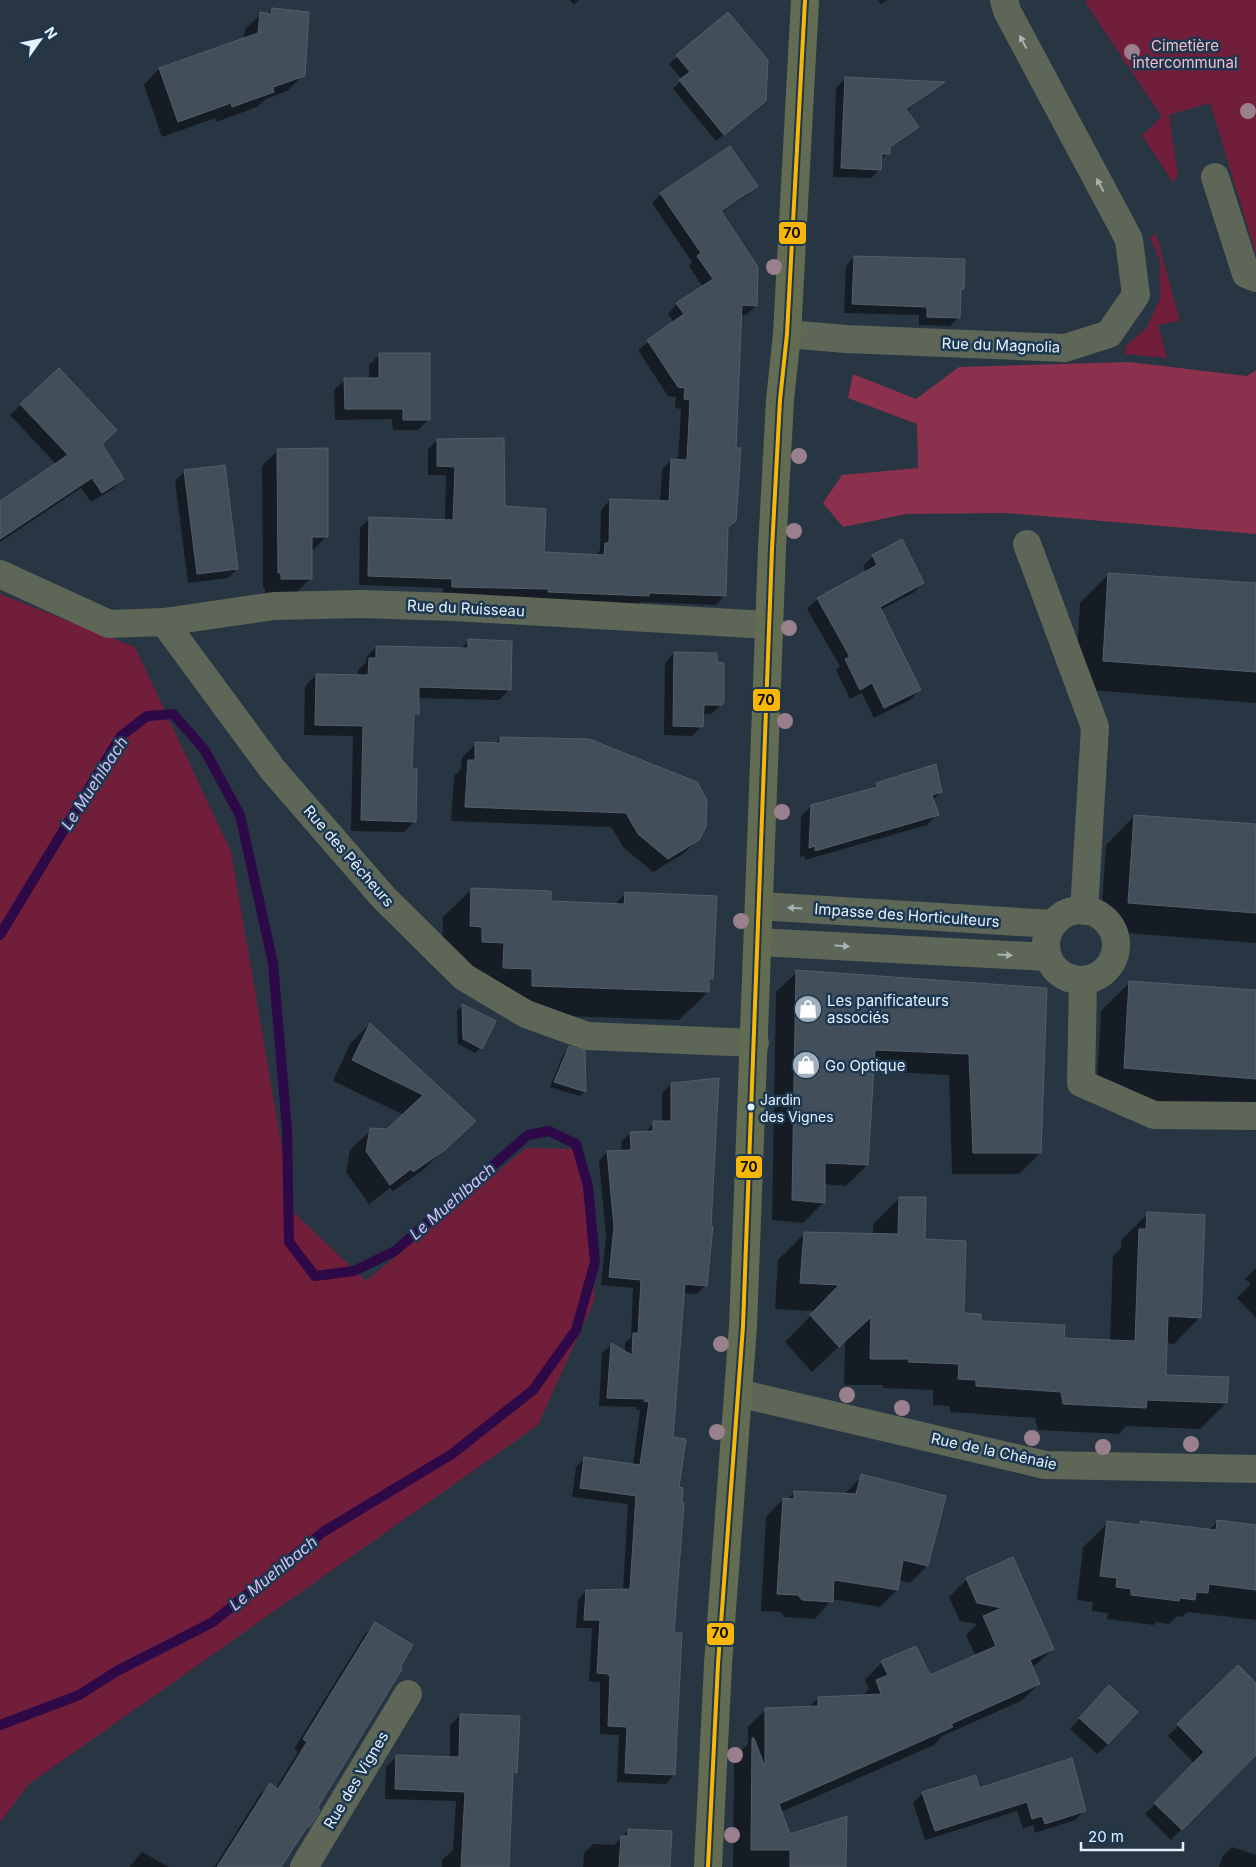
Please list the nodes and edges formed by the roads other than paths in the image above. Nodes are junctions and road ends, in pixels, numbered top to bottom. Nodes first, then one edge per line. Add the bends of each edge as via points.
1 (805, 0) edge
2 (1004, 0) edge
3 (1214, 176) dead end
4 (1256, 278) edge
5 (787, 334) junction
6 (1027, 544) dead end
7 (0, 574) edge
8 (164, 622) junction
9 (770, 625) junction
10 (760, 906) junction
11 (1084, 911) junction
12 (1053, 924) junction
13 (759, 942) junction
14 (1048, 957) junction
15 (1084, 981) junction
16 (755, 1044) junction
17 (1256, 1116) edge
18 (738, 1393) junction
19 (1256, 1470) edge
20 (408, 1694) dead end
21 (304, 1867) edge
22 (708, 1867) edge

1 - 5 main road
5 -> 2 street, Rue du Magnolia via 1065,348 1109,334 1136,295 1129,240 1006,11
3 - 4 street via 1246,274
5 - 9 main road via 780,400
6 - 11 street via 1095,727
7 - 8 street via 116,625
8 - 9 street, Rue du Ruisseau via 274,606 362,604
8 - 16 street, Rue des Pêcheurs via 273,770 384,898 464,977 526,1014 587,1036
9 - 10 main road
12 -> 10 street, Impasse des Horticulteurs
10 - 13 main road
11 - 12 street via 1067,913
11 - 15 street via 1095,913 1110,926 1116,946 1114,957 1102,973
12 - 14 street via 1046,940
13 -> 14 street
13 - 16 main road
14 - 15 street via 1058,972
15 - 17 street via 1081,1083 1154,1115
16 - 18 main road
18 - 19 street, Rue de la Chênaie via 1046,1465
18 - 22 main road via 718,1664
20 - 21 street, Rue des Vignes

